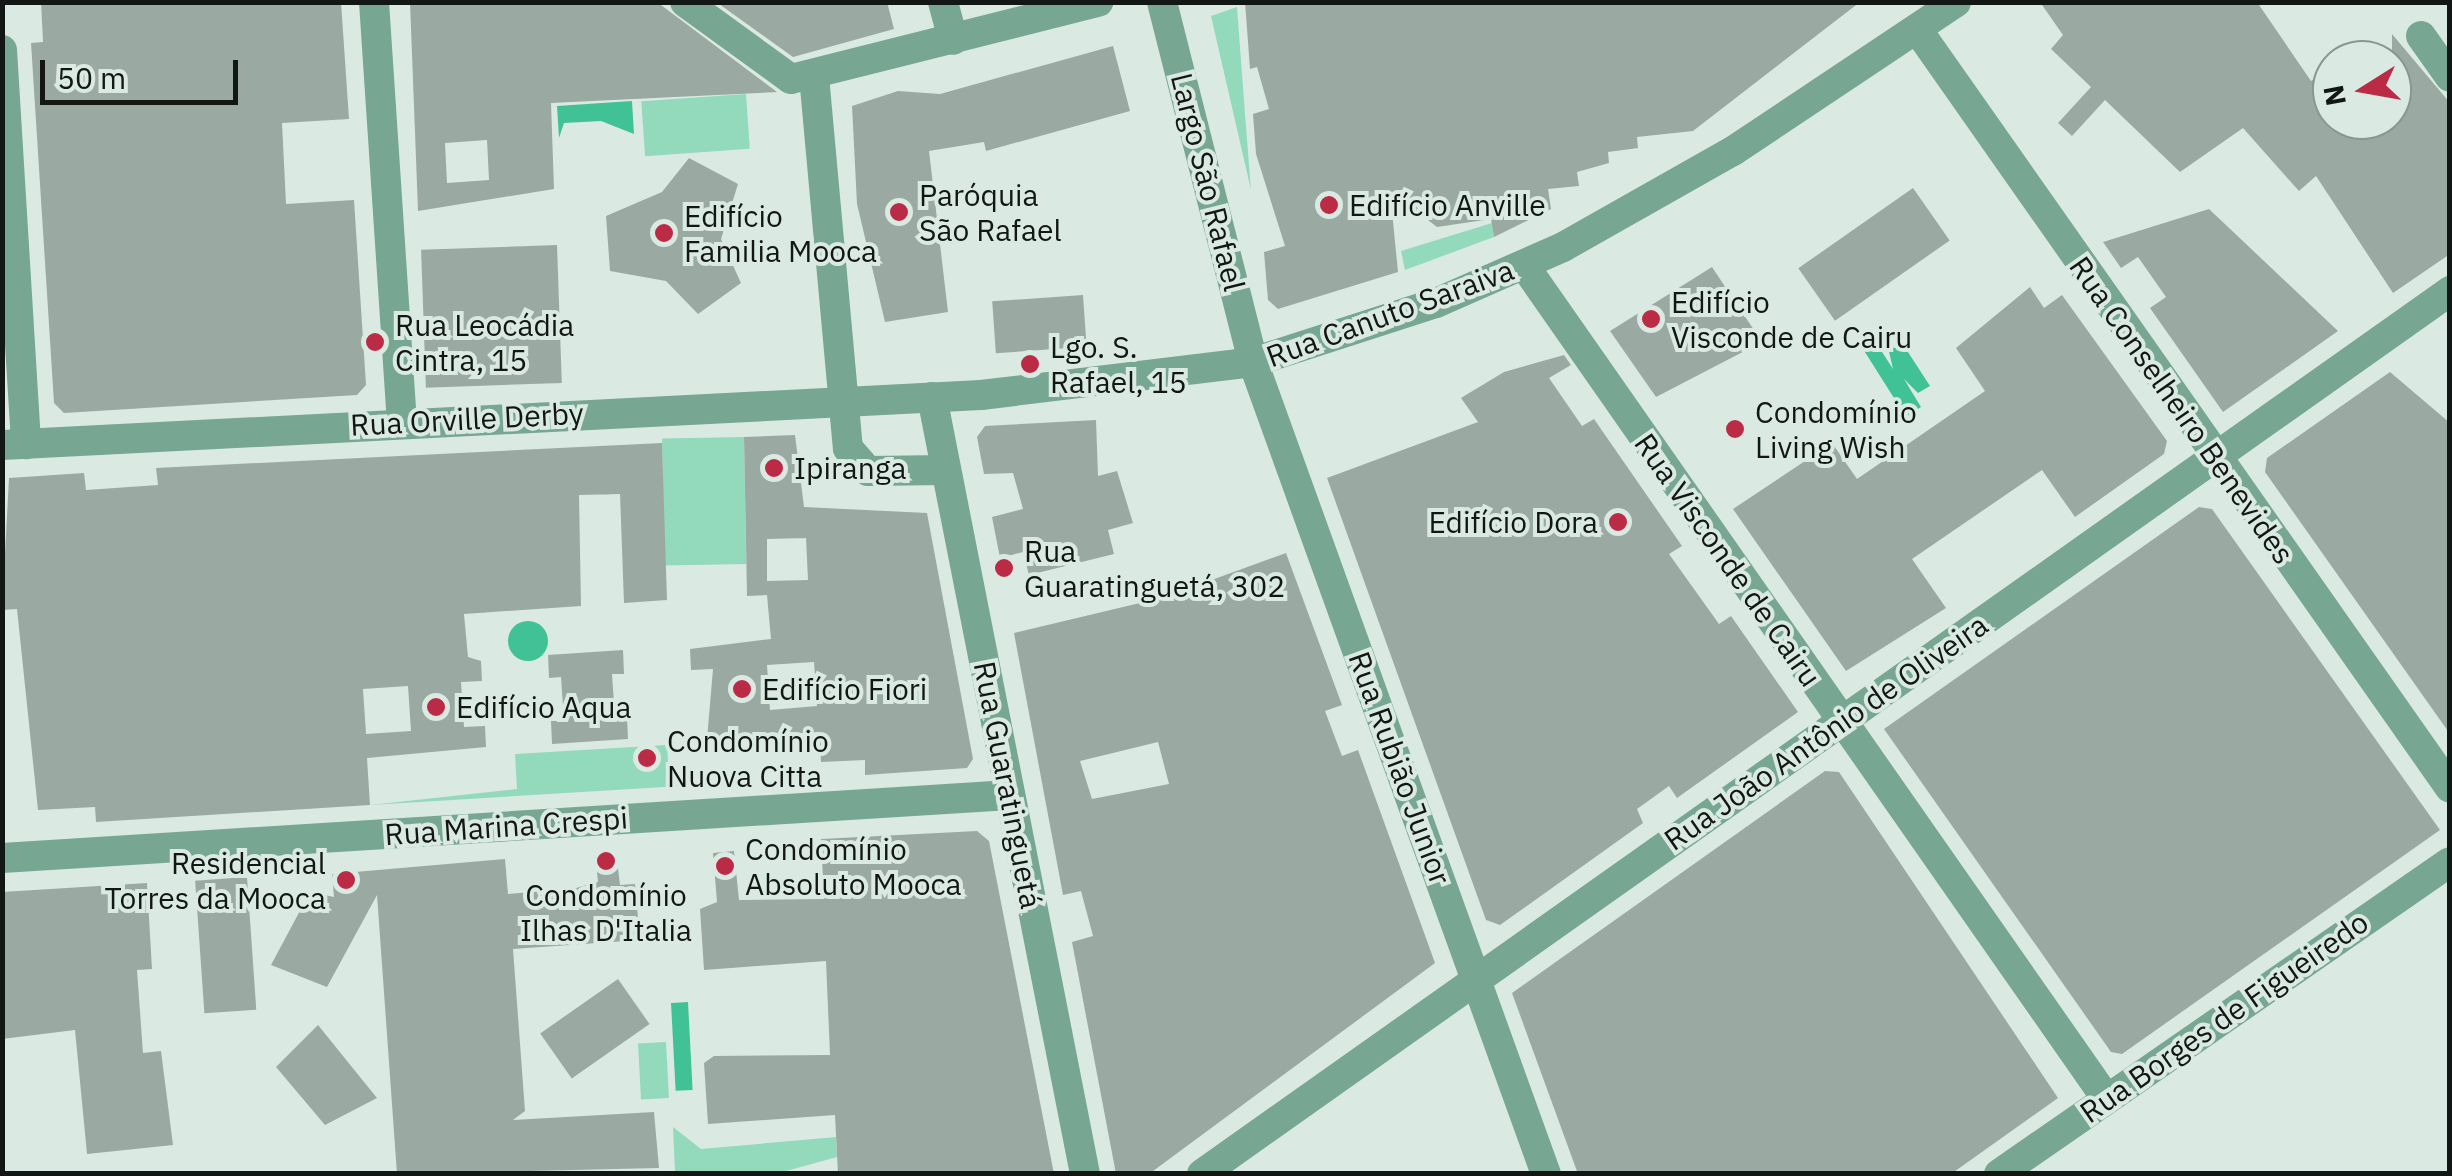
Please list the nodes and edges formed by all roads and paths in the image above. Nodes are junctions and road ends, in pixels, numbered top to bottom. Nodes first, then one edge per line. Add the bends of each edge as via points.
1 (374, 2) edge
2 (685, 2) edge
3 (943, 2) edge
4 (1098, 2) edge
5 (1162, 2) edge
6 (1956, 2) edge
7 (1918, 29) junction
8 (2421, 36) dead end
9 (953, 40) junction
10 (2, 50) edge
11 (814, 76) junction
12 (2450, 77) edge
13 (9, 235) edge
14 (1524, 266) junction
15 (2450, 291) edge
16 (1254, 362) junction
17 (932, 397) junction
18 (841, 400) junction
19 (402, 422) junction
20 (14, 444) edge
21 (2214, 458) junction
22 (946, 470) junction
23 (1840, 721) junction
24 (2450, 788) edge
25 (1010, 795) junction
26 (2, 858) edge
27 (2450, 862) edge
28 (1476, 979) junction
29 (2106, 1098) junction
30 (1084, 1174) edge
31 (1202, 1174) edge
32 (1546, 1174) edge
33 (1999, 1174) edge

1 - 19 street
2 - 11 street via 777,73
3 - 9 street
4 - 9 street
5 - 16 street, Largo São Rafael
6 - 7 street, Rua Canuto Saraiva
7 - 14 street, Rua Canuto Saraiva via 1733,151
7 - 21 street, Rua Conselheiro Benevides
8 - 12 street
9 - 11 street
10 - 13 street
11 - 18 street
13 - 20 street
14 - 16 street, Rua Canuto Saraiva
14 - 23 street, Rua Visconde de Cairu
15 - 21 street, Rua João Antônio de Oliveira
16 - 17 street, Rua Canuto Saraiva
16 - 28 street, Rua Rubião Junior
17 - 18 street, Rua Orville Derby
17 - 22 street, Rua Guaratinguetá
18 - 19 street, Rua Orville Derby
18 - 22 street via 848,448 868,470
19 - 20 street, Rua Orville Derby
21 - 23 street, Rua João Antônio de Oliveira
21 - 24 street, Rua Conselheiro Benevides
22 - 25 street, Rua Guaratinguetá
23 - 28 street, Rua João Antônio de Oliveira
23 - 29 street, Rua Visconde de Cairu
25 - 26 street, Rua Marina Crespi
25 - 30 street, Rua Guaratinguetá
27 - 29 street, Rua Borges de Figueiredo
28 - 31 street, Rua João Antônio de Oliveira
28 - 32 street, Rua Rubião Junior
29 - 33 street, Rua Borges de Figueiredo

